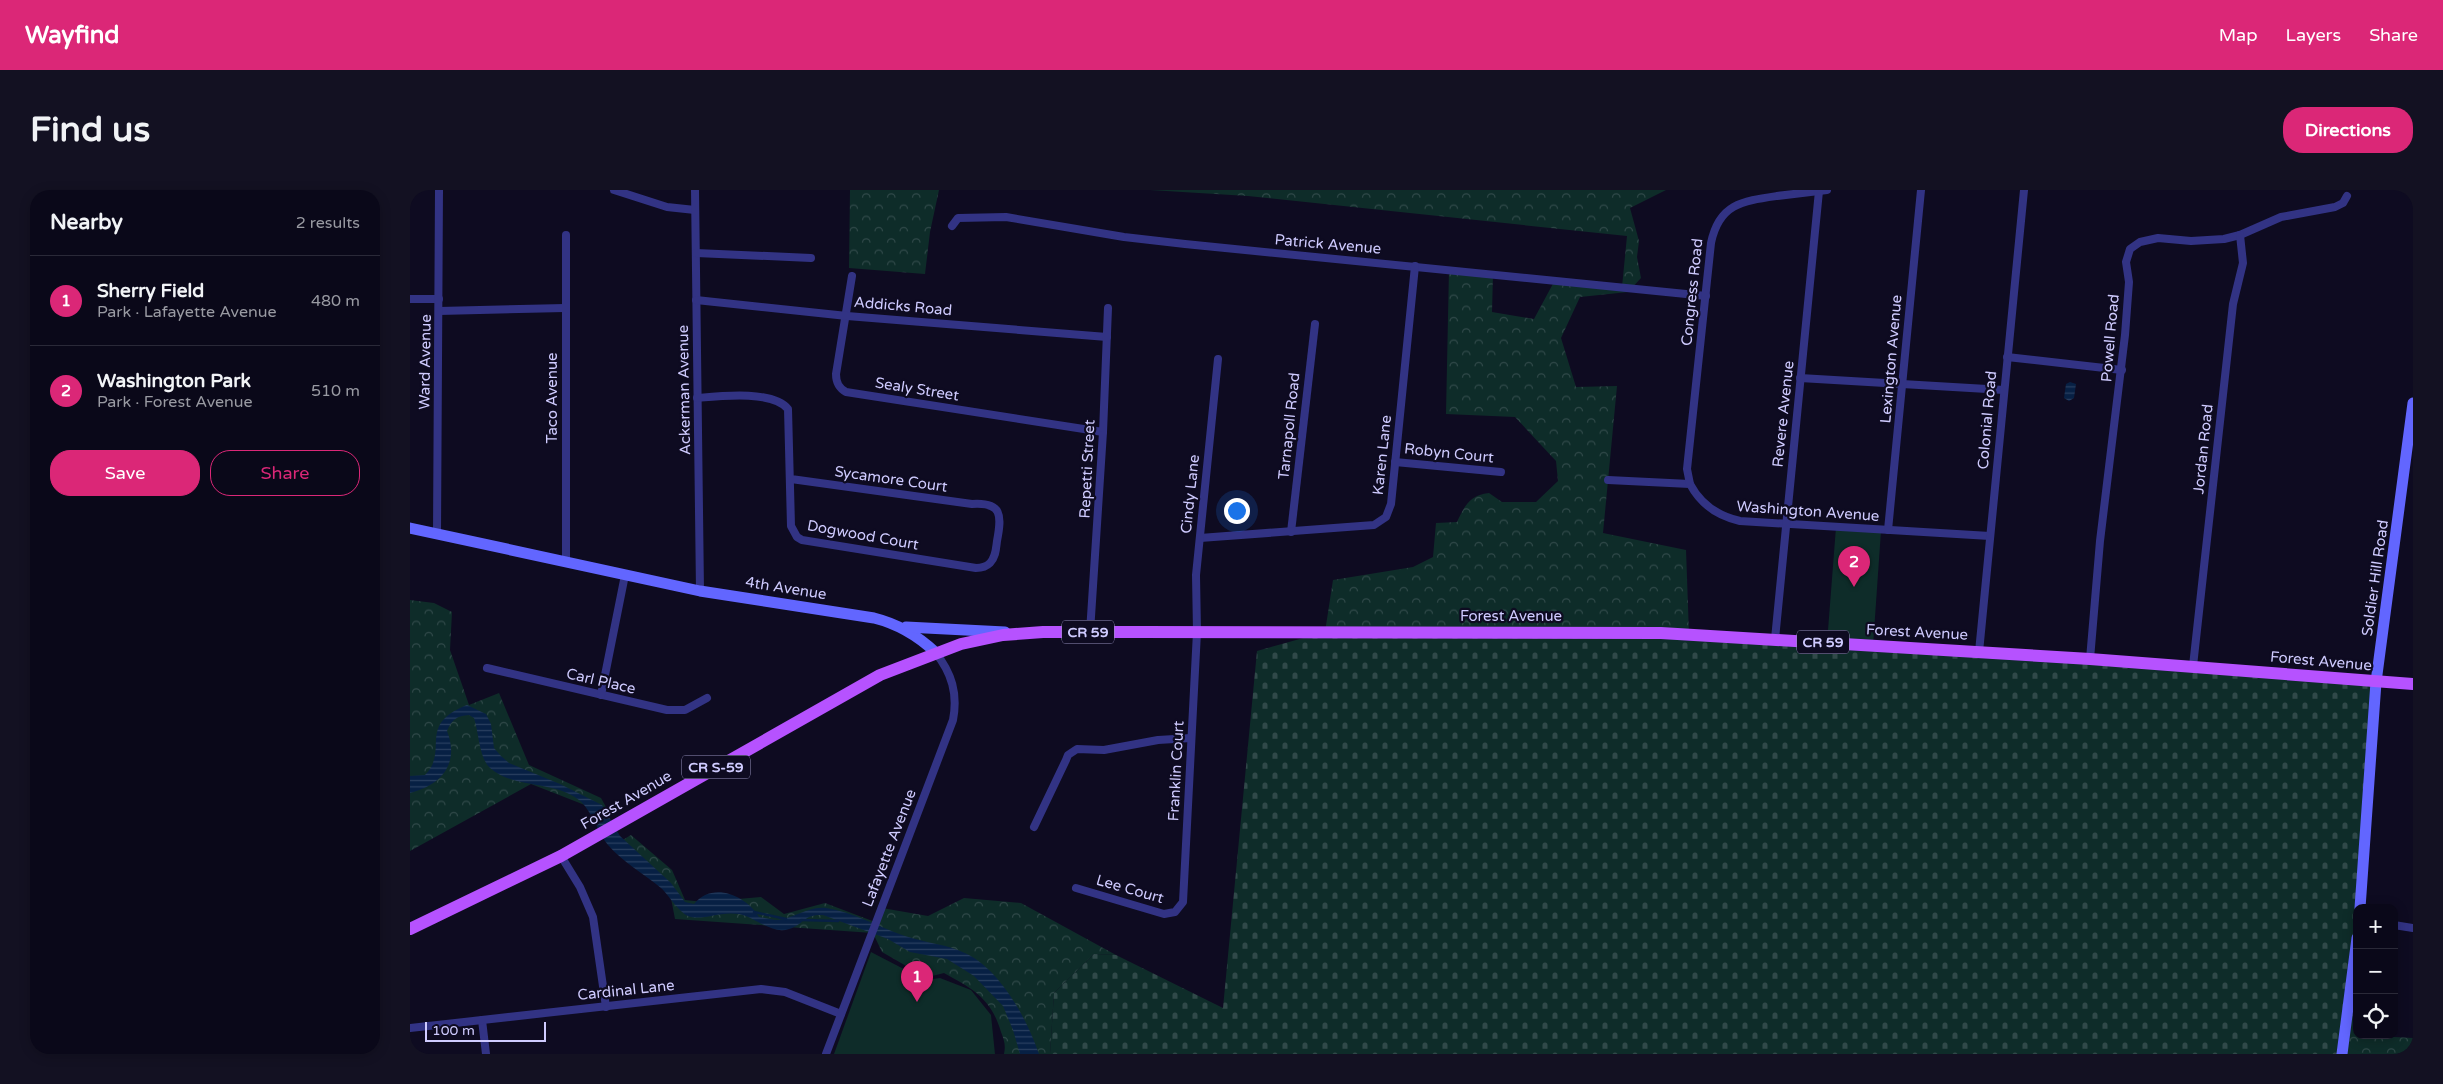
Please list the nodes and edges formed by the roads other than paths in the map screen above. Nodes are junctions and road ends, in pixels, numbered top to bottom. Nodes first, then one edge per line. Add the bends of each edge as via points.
1 (439, 190) edge
2 (614, 190) edge
3 (695, 190) edge
4 (1823, 190) edge
5 (1921, 190) edge
6 (2024, 190) edge
7 (2347, 196) dead end
8 (695, 210) junction
9 (952, 226) dead end
10 (566, 234) dead end
11 (2240, 235) junction
12 (696, 253) junction
13 (811, 258) dead end
14 (1415, 266) junction
15 (852, 276) dead end
16 (1706, 296) junction
17 (410, 299) edge
18 (439, 299) junction
19 (696, 300) junction
20 (565, 308) junction
21 (1108, 308) dead end
22 (439, 311) junction
23 (847, 316) junction
24 (1315, 324) dead end
25 (1107, 337) junction
26 (2007, 357) junction
27 (1218, 359) dead end
28 (2122, 370) junction
29 (1800, 378) junction
30 (1902, 384) junction
31 (2004, 390) junction
32 (697, 398) junction
33 (2413, 403) edge
34 (2411, 430) edge
35 (1103, 432) junction
36 (1395, 462) junction
37 (1501, 472) dead end
38 (791, 479) junction
39 (1608, 480) dead end
40 (1690, 484) junction
41 (988, 504) joint
42 (1786, 524) junction
43 (410, 528) edge
44 (1888, 530) junction
45 (1292, 532) junction
46 (437, 534) junction
47 (1990, 536) junction
48 (1200, 538) junction
49 (566, 561) junction
50 (625, 574) junction
51 (700, 591) junction
52 (901, 627) junction
53 (1090, 632) junction
54 (1197, 632) junction
55 (1025, 633) junction
56 (1775, 639) junction
57 (935, 652) junction
58 (1979, 652) junction
59 (2090, 659) junction
60 (2193, 666) junction
61 (487, 668) dead end
62 (2376, 682) junction
63 (2413, 684) edge
64 (601, 695) junction
65 (707, 698) dead end
66 (1191, 738) junction
67 (1034, 827) dead end
68 (561, 856) junction
69 (1076, 888) dead end
70 (2360, 904) edge
71 (1177, 911) joint
72 (2398, 926) edge
73 (2413, 928) edge
74 (410, 929) edge
75 (2356, 949) edge
76 (606, 1006) junction
77 (841, 1014) junction
78 (482, 1020) junction
79 (410, 1028) edge
80 (486, 1054) edge
81 (826, 1054) edge
82 (2342, 1054) edge

1 - 18 street, Ward Avenue
2 - 8 street via 667,207
3 - 8 street, Ackerman Avenue
4 - 16 street, Congress Road via 1748,200 1729,209 1713,233
4 - 29 street, Revere Avenue
5 - 30 street, Lexington Avenue
6 - 26 street, Colonial Road
7 - 11 street, Powell Road via 2335,208 2281,217
8 - 12 street, Ackerman Avenue
9 - 14 street, Patrick Avenue via 958,218 1006,217 1168,242
10 - 20 street, Taco Avenue
11 - 28 street, Powell Road via 2208,241 2158,238 2140,242 2130,249 2126,262 2129,282
11 - 60 street, Jordan Road via 2243,263 2233,304
12 - 13 street
12 - 19 street, Ackerman Avenue
14 - 16 street, Patrick Avenue
14 - 36 street, Karen Lane
15 - 23 street, Sealy Street
16 - 40 street, Congress Road via 1687,469
17 - 18 street
18 - 22 street, Ward Avenue
19 - 23 street, Addicks Road
19 - 32 street, Ackerman Avenue
20 - 22 street
20 - 49 street, Taco Avenue
21 - 25 street, Repetti Street
22 - 46 street, Ward Avenue
23 - 25 street, Addicks Road
23 - 35 street, Sealy Street via 836,374 838,385 846,392
24 - 45 street, Tarnapoll Road
25 - 35 street, Repetti Street
26 - 28 street
26 - 31 street, Colonial Road
27 - 48 street, Cindy Lane
28 - 59 street, Powell Road via 2100,541
29 - 30 street
29 - 42 street, Revere Avenue
30 - 31 street
30 - 44 street, Lexington Avenue
31 - 47 street, Colonial Road
32 - 38 street, Dogwood Court via 748,396 785,405 790,415
32 - 51 street, Ackerman Avenue
33 - 34 main road, Soldier Hill Road
34 - 62 main road, Soldier Hill Road
35 - 53 street, Repetti Street
36 - 37 street, Robyn Court
36 - 45 street, Karen Lane via 1389,511 1380,522
38 - 41 street, Sycamore Court
38 - 41 street, Dogwood Court via 791,526 802,540 976,568 986,566 994,557 1001,521 996,510
39 - 40 street
40 - 42 street, Washington Avenue via 1707,507 1729,519
42 - 44 street, Washington Avenue
42 - 56 street, Revere Avenue
43 - 46 main road, 4th Avenue
44 - 47 street, Washington Avenue
45 - 48 street, Karen Lane
46 - 49 main road, 4th Avenue
47 - 58 street, Colonial Road
48 - 54 street, Cindy Lane via 1196,575
49 - 50 main road, 4th Avenue
50 - 51 main road, 4th Avenue
50 - 64 street
51 - 52 main road, 4th Avenue via 874,618
52 - 55 main road
52 - 57 main road, 4th Avenue
53 - 54 main road, CR 59
53 - 55 main road, CR 59
54 - 56 main road, Forest Avenue / CR 59 via 1661,633
54 - 66 street, Franklin Court
55 - 57 main road, CR 59 via 982,639
56 - 58 main road, Forest Avenue / CR 59
57 - 68 main road, Forest Avenue / CR S-59 via 860,686
57 - 77 street, Lafayette Avenue via 953,682 953,720
58 - 59 main road, Forest Avenue / CR 59
59 - 60 main road, Forest Avenue / CR 59
60 - 62 main road, Forest Avenue / CR 59
61 - 64 street, Carl Place
62 - 63 main road, Forest Avenue / CR 59
62 - 70 main road, Soldier Hill Road
64 - 65 street, Carl Place via 676,711 696,706
66 - 67 street via 1072,751
66 - 71 street, Franklin Court via 1183,902
68 - 74 main road, Forest Avenue / CR S-59
68 - 76 street via 593,917
69 - 71 street, Lee Court via 1164,914
72 - 73 street
75 - 82 main road
76 - 77 street, Cardinal Lane via 761,989 785,992
76 - 78 street, Cardinal Lane
77 - 81 street, Lafayette Avenue
78 - 79 street, Cardinal Lane
78 - 80 street

